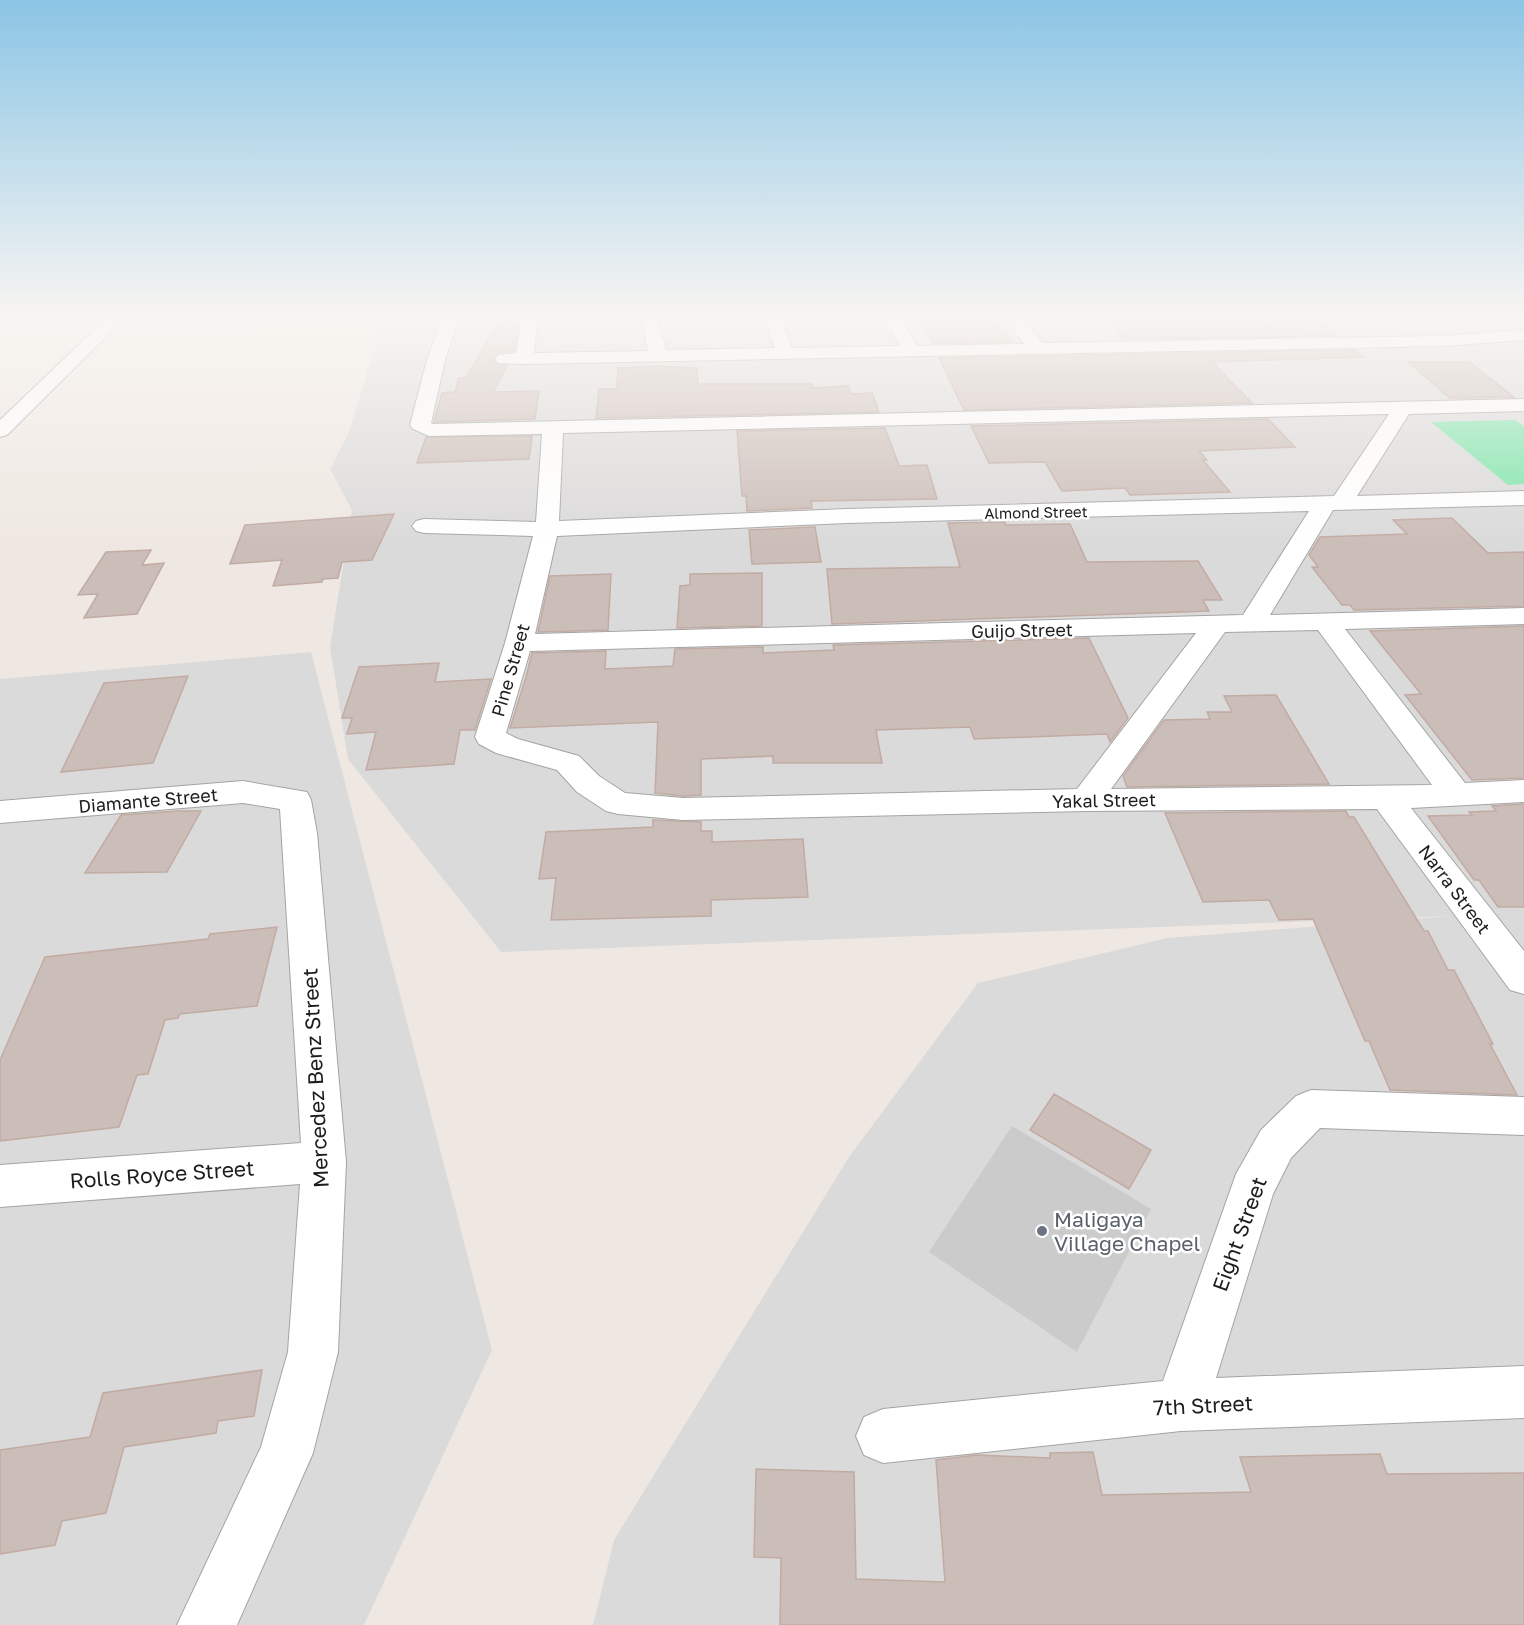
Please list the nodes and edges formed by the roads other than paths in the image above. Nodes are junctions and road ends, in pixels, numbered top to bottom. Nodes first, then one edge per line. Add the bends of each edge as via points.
1 (39, 393) edge
2 (428, 393) edge
3 (1524, 405) edge
4 (1403, 408) junction
5 (553, 428) junction
6 (0, 430) edge
7 (1524, 498) edge
8 (1333, 503) junction
9 (424, 526) dead end
10 (547, 529) junction
11 (1524, 616) edge
12 (1326, 622) junction
13 (1251, 624) junction
14 (1216, 625) junction
15 (519, 643) junction
16 (1524, 790) edge
17 (1456, 794) junction
18 (1386, 798) junction
19 (295, 800) joint
20 (1086, 800) junction
21 (683, 810) joint
22 (0, 812) edge
23 (1524, 980) edge
24 (1524, 1116) edge
25 (324, 1162) junction
26 (0, 1186) edge
27 (1524, 1392) edge
28 (1181, 1405) junction
29 (883, 1436) dead end
30 (207, 1625) edge

1 - 6 street
2 - 5 street via 420,425 429,430
3 - 4 street
4 - 5 street
4 - 8 street
5 - 10 street, Pine Street
7 - 8 street, Almond Street
8 - 10 street, Almond Street via 847,516
8 - 13 street
9 - 10 street, Almond Street
10 - 15 street, Pine Street
11 - 12 street, Guijo Street
12 - 13 street, Guijo Street
12 - 17 street
13 - 14 street, Guijo Street
14 - 15 street, Guijo Street
14 - 20 street
15 - 21 street, Pine Street via 490,737 507,746 568,763 588,784 618,802
16 - 17 street, Yakal Street
17 - 18 street, Yakal Street
18 - 20 street, Yakal Street
18 - 23 street, Narra Street
19 - 22 street, Diamante Street via 243,792
19 - 25 street, Mercedez Benz Street
20 - 21 street, Yakal Street
24 - 28 street, Eight Street via 1311,1109 1276,1144 1251,1189
25 - 26 street, Rolls Royce Street
25 - 30 street, Mercedez Benz Street via 313,1352 286,1453
27 - 28 street, 7th Street
28 - 29 street, 7th Street

